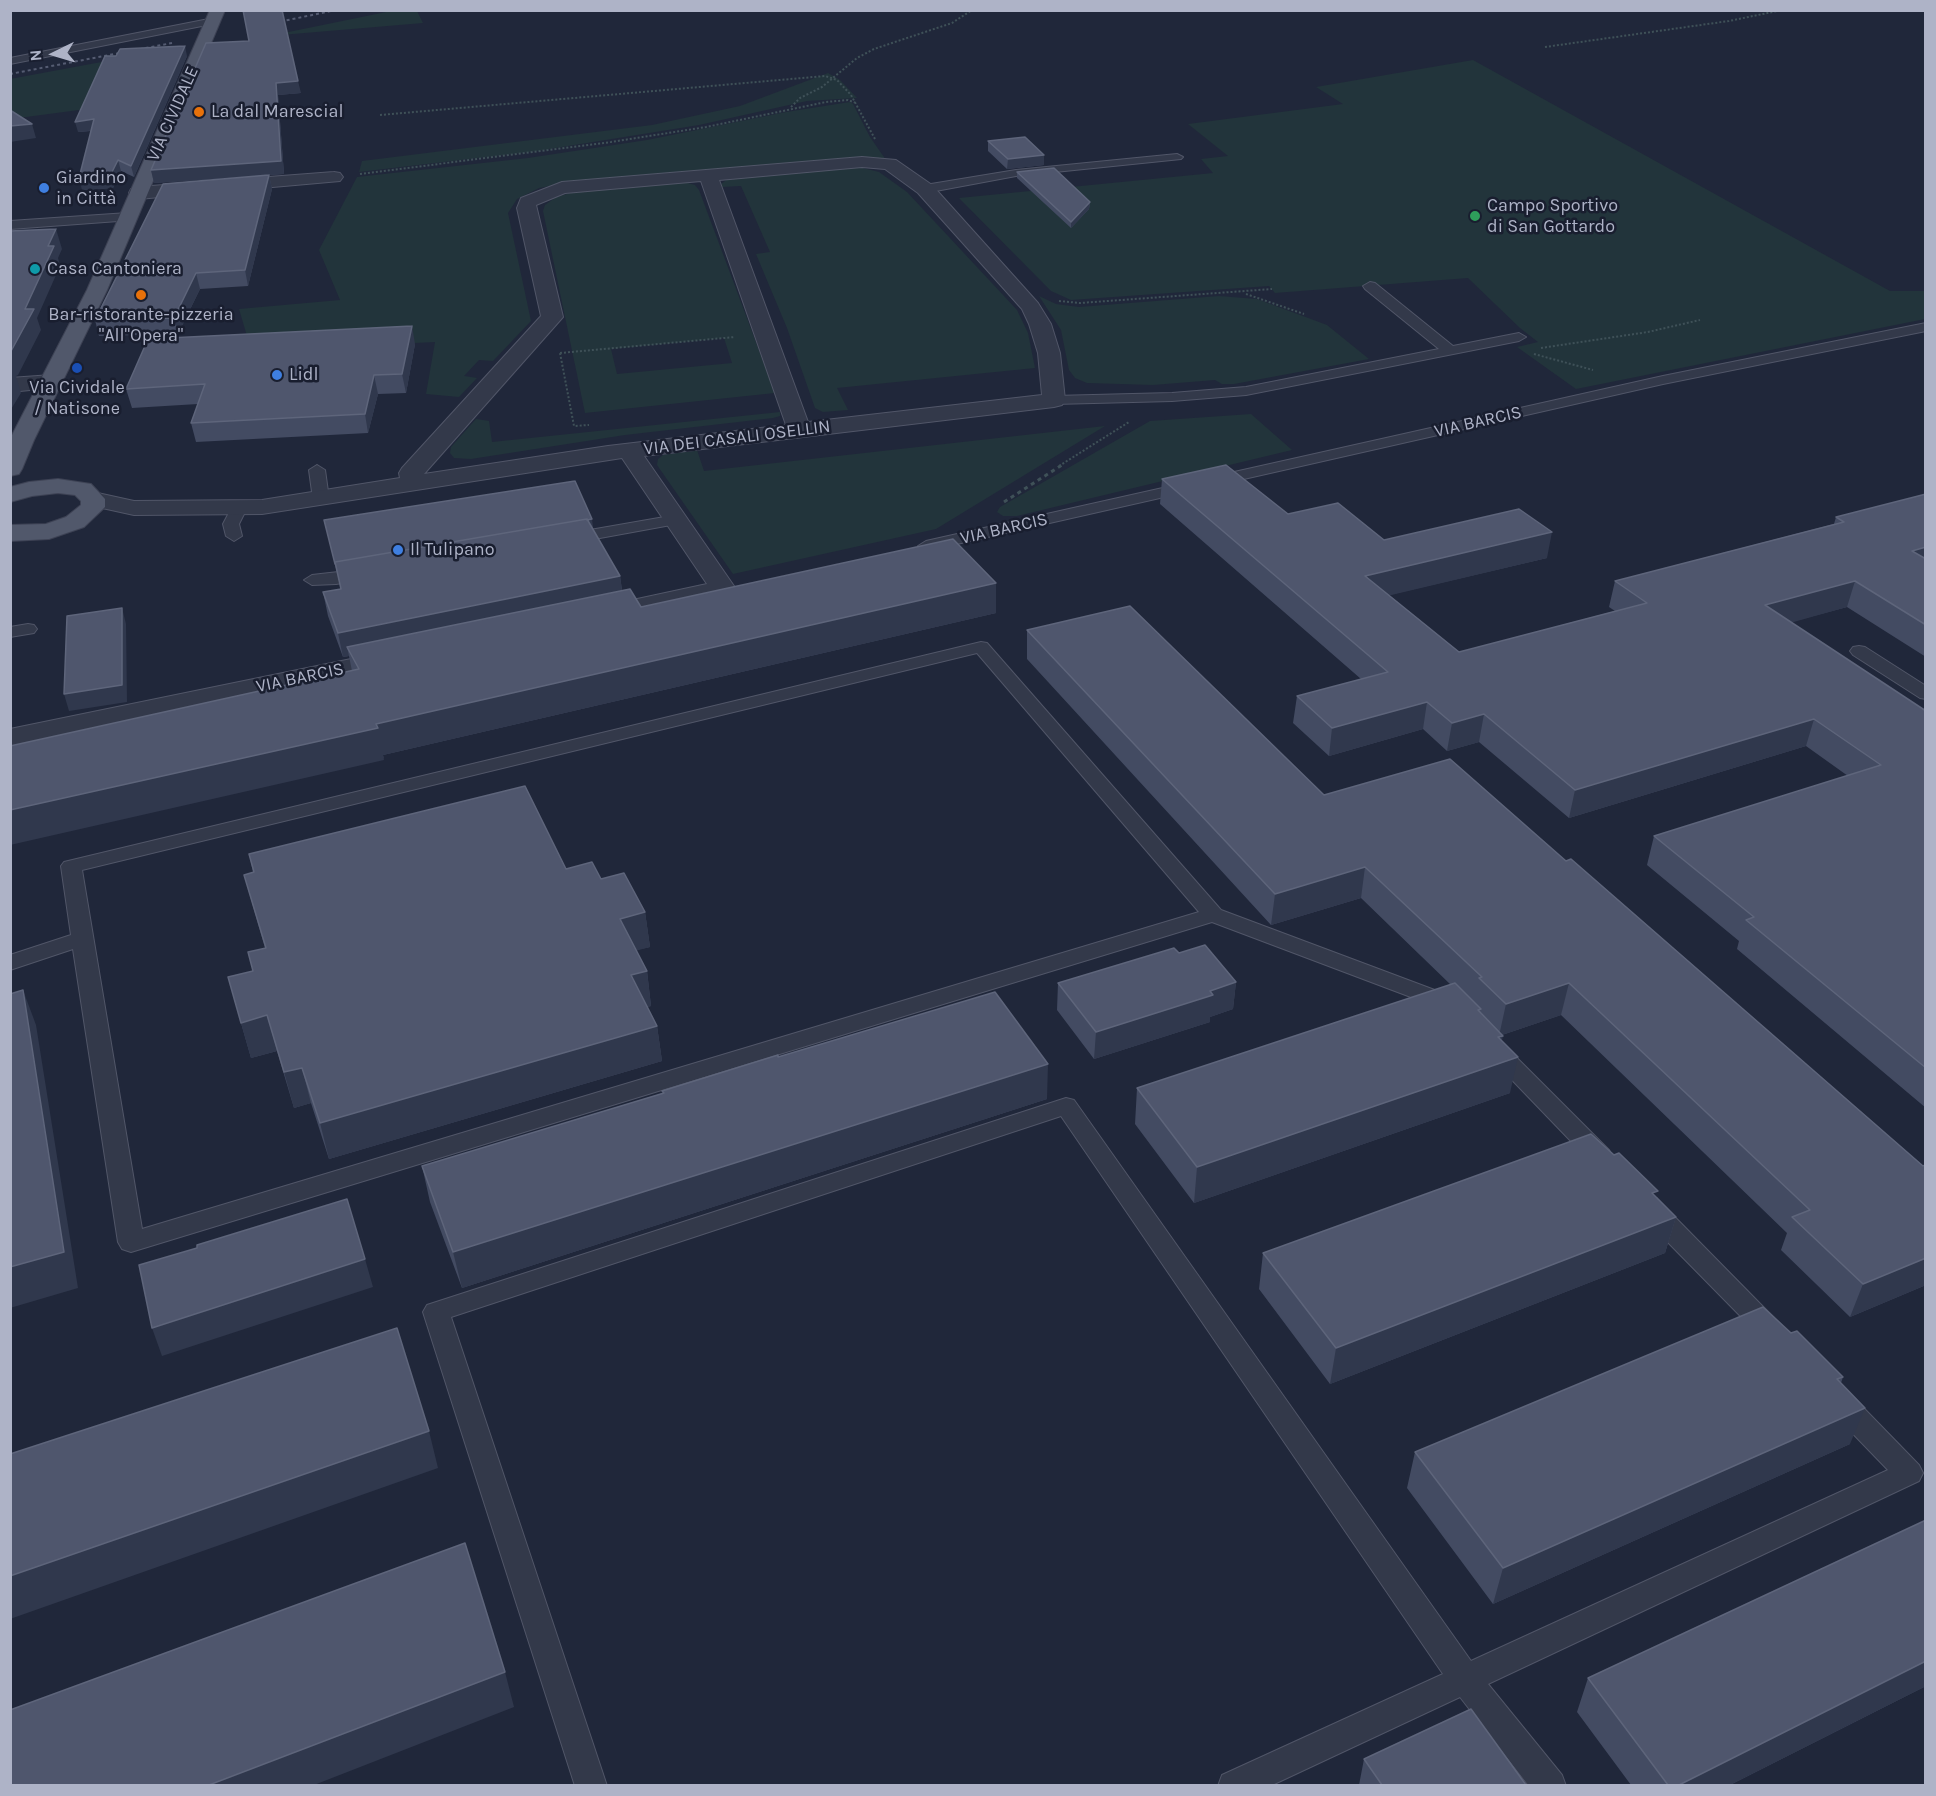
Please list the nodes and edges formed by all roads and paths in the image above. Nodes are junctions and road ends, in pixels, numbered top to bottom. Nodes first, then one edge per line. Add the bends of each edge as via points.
1 (972, 10) edge
2 (1782, 10) edge
3 (216, 16) edge
4 (1545, 47) dead end
5 (10, 61) edge
6 (832, 77) junction
7 (790, 108) junction
8 (380, 115) dead end
9 (1177, 157) dead end
10 (382, 172) dead end
11 (708, 174) junction
12 (334, 177) dead end
13 (925, 189) junction
14 (138, 194) junction
15 (128, 217) junction
16 (10, 225) edge
17 (1370, 286) dead end
18 (1272, 289) dead end
19 (1240, 293) junction
20 (1054, 299) dead end
21 (1304, 314) dead end
22 (1700, 320) dead end
23 (1926, 327) edge
24 (766, 334) junction
25 (1503, 341) junction
26 (1522, 344) junction
27 (1451, 351) junction
28 (1601, 372) dead end
29 (52, 382) junction
30 (10, 385) edge
31 (1054, 400) junction
32 (1135, 418) dead end
33 (589, 425) dead end
34 (800, 431) junction
35 (21, 440) junction
36 (629, 451) junction
37 (10, 469) edge
38 (317, 470) dead end
39 (414, 483) junction
40 (71, 487) junction
41 (10, 495) edge
42 (93, 499) junction
43 (321, 499) junction
44 (1001, 504) dead end
45 (134, 508) junction
46 (239, 508) junction
47 (676, 520) junction
48 (75, 522) junction
49 (18, 536) edge
50 (234, 536) dead end
51 (554, 542) edge
52 (914, 549) edge
53 (382, 571) edge
54 (312, 580) dead end
55 (572, 621) edge
56 (1859, 651) dead end
57 (420, 653) edge
58 (1926, 694) edge
59 (10, 738) edge
60 (1213, 915) junction
61 (83, 938) junction
62 (10, 963) edge
63 (1793, 1354) edge
64 (1826, 1388) edge
65 (1465, 1679) junction
66 (591, 1785) edge
67 (1234, 1785) edge
68 (1550, 1785) edge

1 - 6 path via 952,23 857,57
2 - 4 path
3 - 5 lane
3 - 14 main road, VIA CIVIDALE
6 - 7 path
6 - 7 path via 857,103 841,100
6 - 8 path via 807,76
7 - 10 path via 706,127
9 - 13 lane via 1016,173
11 - 13 street via 885,163
11 - 24 street
11 - 39 street via 574,185 549,190 528,202 526,208 552,317 411,473
12 - 14 street
13 - 31 street via 1031,307 1046,339
14 - 15 main road, VIA CIVIDALE
15 - 16 lane
15 - 29 main road, VIA CIVIDALE
17 - 27 lane
18 - 19 path
19 - 20 path via 1080,303
19 - 21 path
22 - 26 path via 1648,332
23 - 52 lane, VIA BARCIS via 1663,380
24 - 33 path via 560,353 574,426
24 - 34 street
25 - 26 lane
25 - 26 path
25 - 27 lane
26 - 28 path
27 - 31 lane via 1227,394
29 - 30 street
29 - 35 main road, VIA CIVIDALE
31 - 34 street, VIA DEI CASALI OSELLIN
32 - 44 path
34 - 36 street, VIA DEI CASALI OSELLIN
35 - 37 main road, VIA CIVIDALE
35 - 40 main road via 37,464
36 - 39 street, VIA DEI CASALI OSELLIN
36 - 47 street
38 - 43 lane
39 - 43 street, VIA DEI CASALI OSELLIN
40 - 41 main road via 44,487
40 - 42 main road via 82,489
42 - 45 street, VIA DEI CASALI OSELLIN
42 - 48 main road via 93,507
43 - 46 street, VIA DEI CASALI OSELLIN
45 - 46 street, VIA DEI CASALI OSELLIN
45 - 48 street, VIA DEI CASALI OSELLIN
46 - 50 lane via 231,524
47 - 51 lane
47 - 55 street via 729,588
48 - 49 main road
53 - 54 lane
56 - 58 lane
57 - 59 street, VIA BARCIS
60 - 61 lane via 981,647 71,866
60 - 61 lane via 131,1242
60 - 63 lane via 1452,1005
61 - 62 lane
64 - 65 lane via 1909,1473
65 - 66 lane via 1066,1106 436,1312
65 - 67 lane
65 - 68 lane

